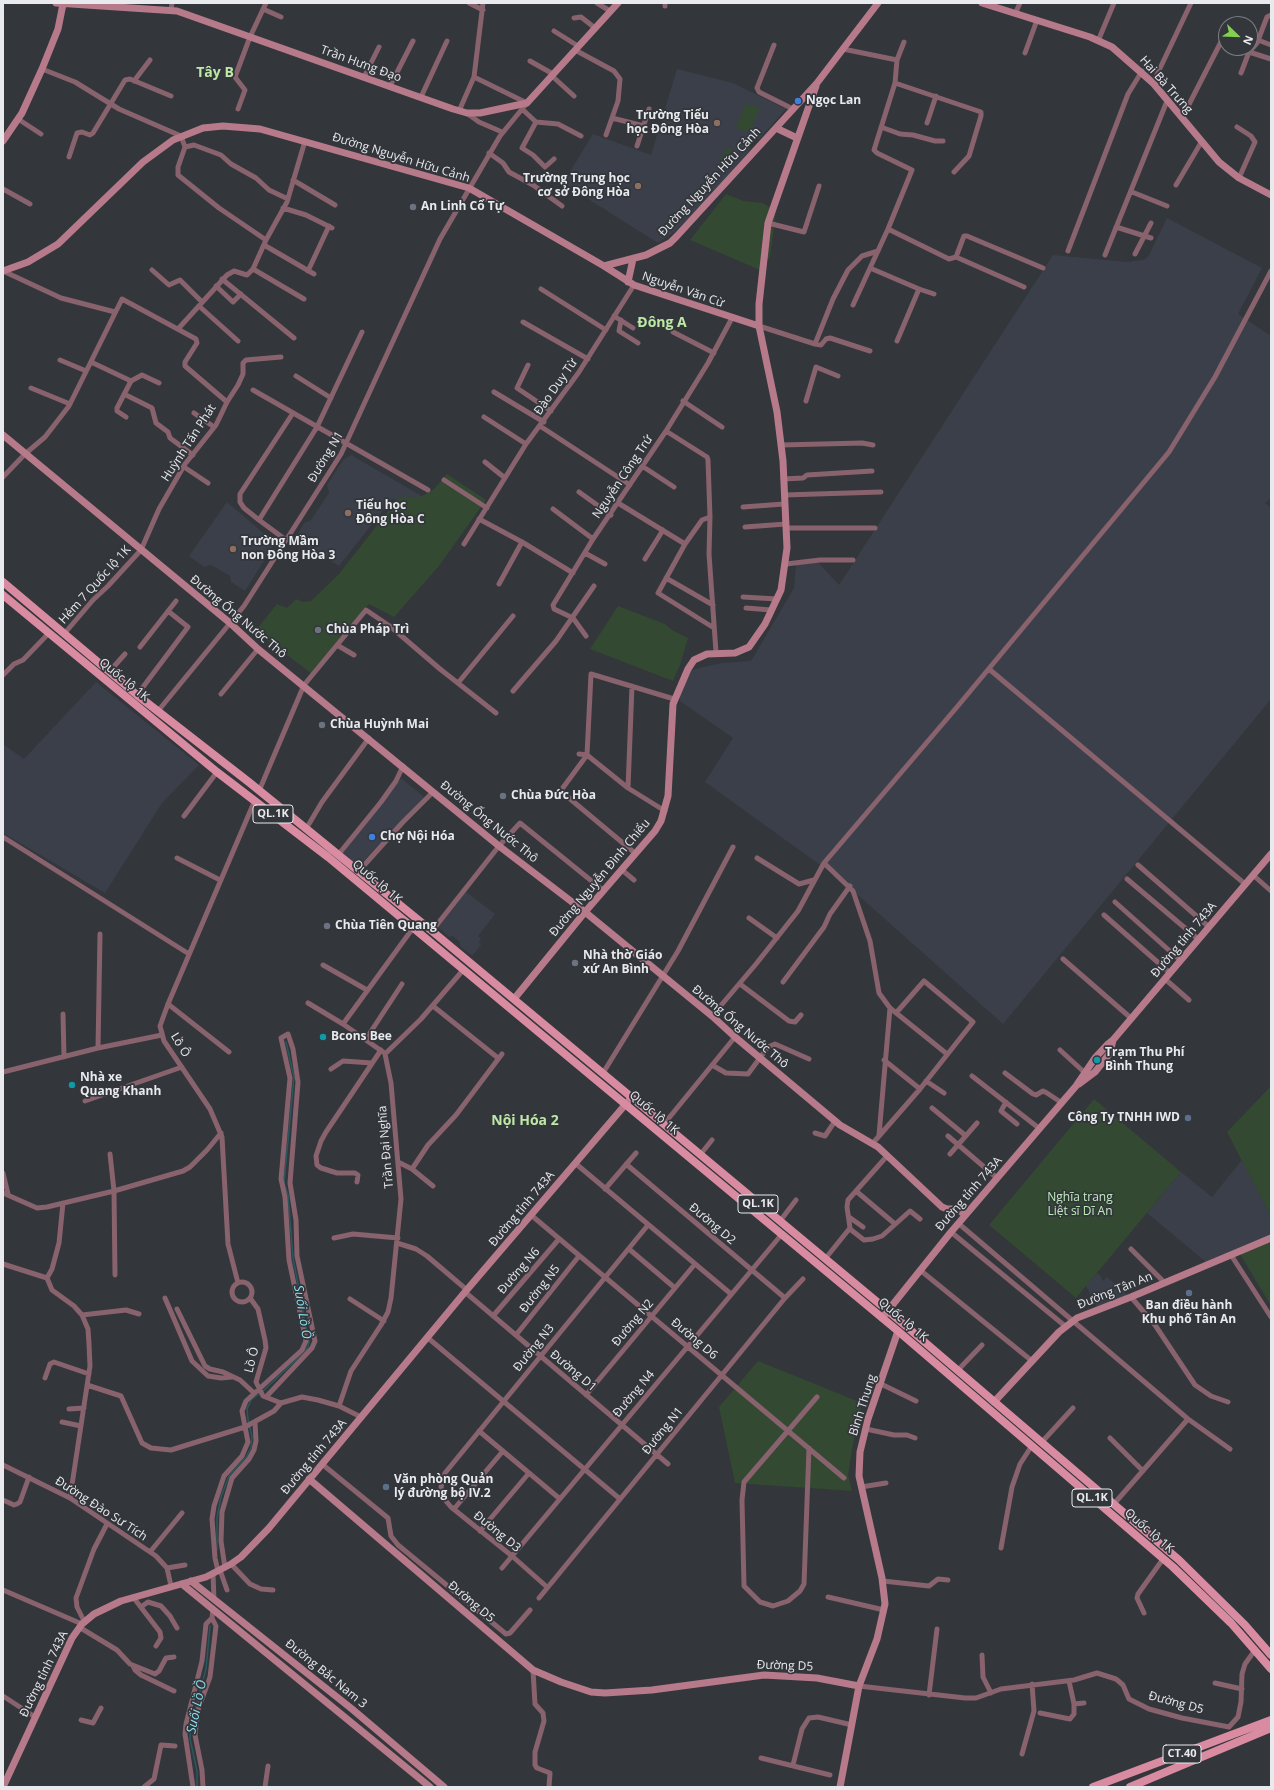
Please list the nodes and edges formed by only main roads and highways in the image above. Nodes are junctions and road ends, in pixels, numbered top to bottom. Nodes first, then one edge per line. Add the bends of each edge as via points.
1 (5, 585) edge
2 (3, 596) edge
3 (87, 653) junction
4 (82, 660) junction
5 (259, 791) junction
6 (254, 800) junction
7 (514, 999) junction
8 (508, 1007) junction
9 (900, 1321) junction
10 (898, 1331) junction
11 (994, 1402) junction
12 (987, 1408) junction
13 (1270, 1650) edge
14 (1271, 1669) edge
15 (1271, 1714) edge
16 (1270, 1725) edge
17 (1153, 1778) junction
18 (1092, 1787) edge
19 (1130, 1787) edge
20 (1152, 1787) edge

1 - 3 main road, Quốc lộ 1K / QL.1K
2 - 4 main road, Quốc lộ 1K / QL.1K
3 - 4 main road
3 - 5 main road, Quốc lộ 1K / QL.1K
4 - 6 main road, Quốc lộ 1K / QL.1K
5 - 6 main road
5 - 7 main road, Quốc lộ 1K / QL.1K
6 - 8 main road, Quốc lộ 1K / QL.1K via 328,857
7 - 8 main road
7 - 9 main road, Quốc lộ 1K / QL.1K
8 - 10 main road, Quốc lộ 1K / QL.1K
9 - 10 main road
9 - 11 main road, Quốc lộ 1K / QL.1K
10 - 12 main road, Quốc lộ 1K / QL.1K
11 - 12 main road
11 - 13 main road, Quốc lộ 1K / QL.1K via 1179,1560
12 - 14 main road, Quốc lộ 1K / QL.1K via 1163,1559 1231,1623
15 - 16 main road
16 - 17 main road, CT.40
16 - 18 main road, CT.40 via 1224,1737
17 - 19 main road, CT.40
17 - 20 main road

